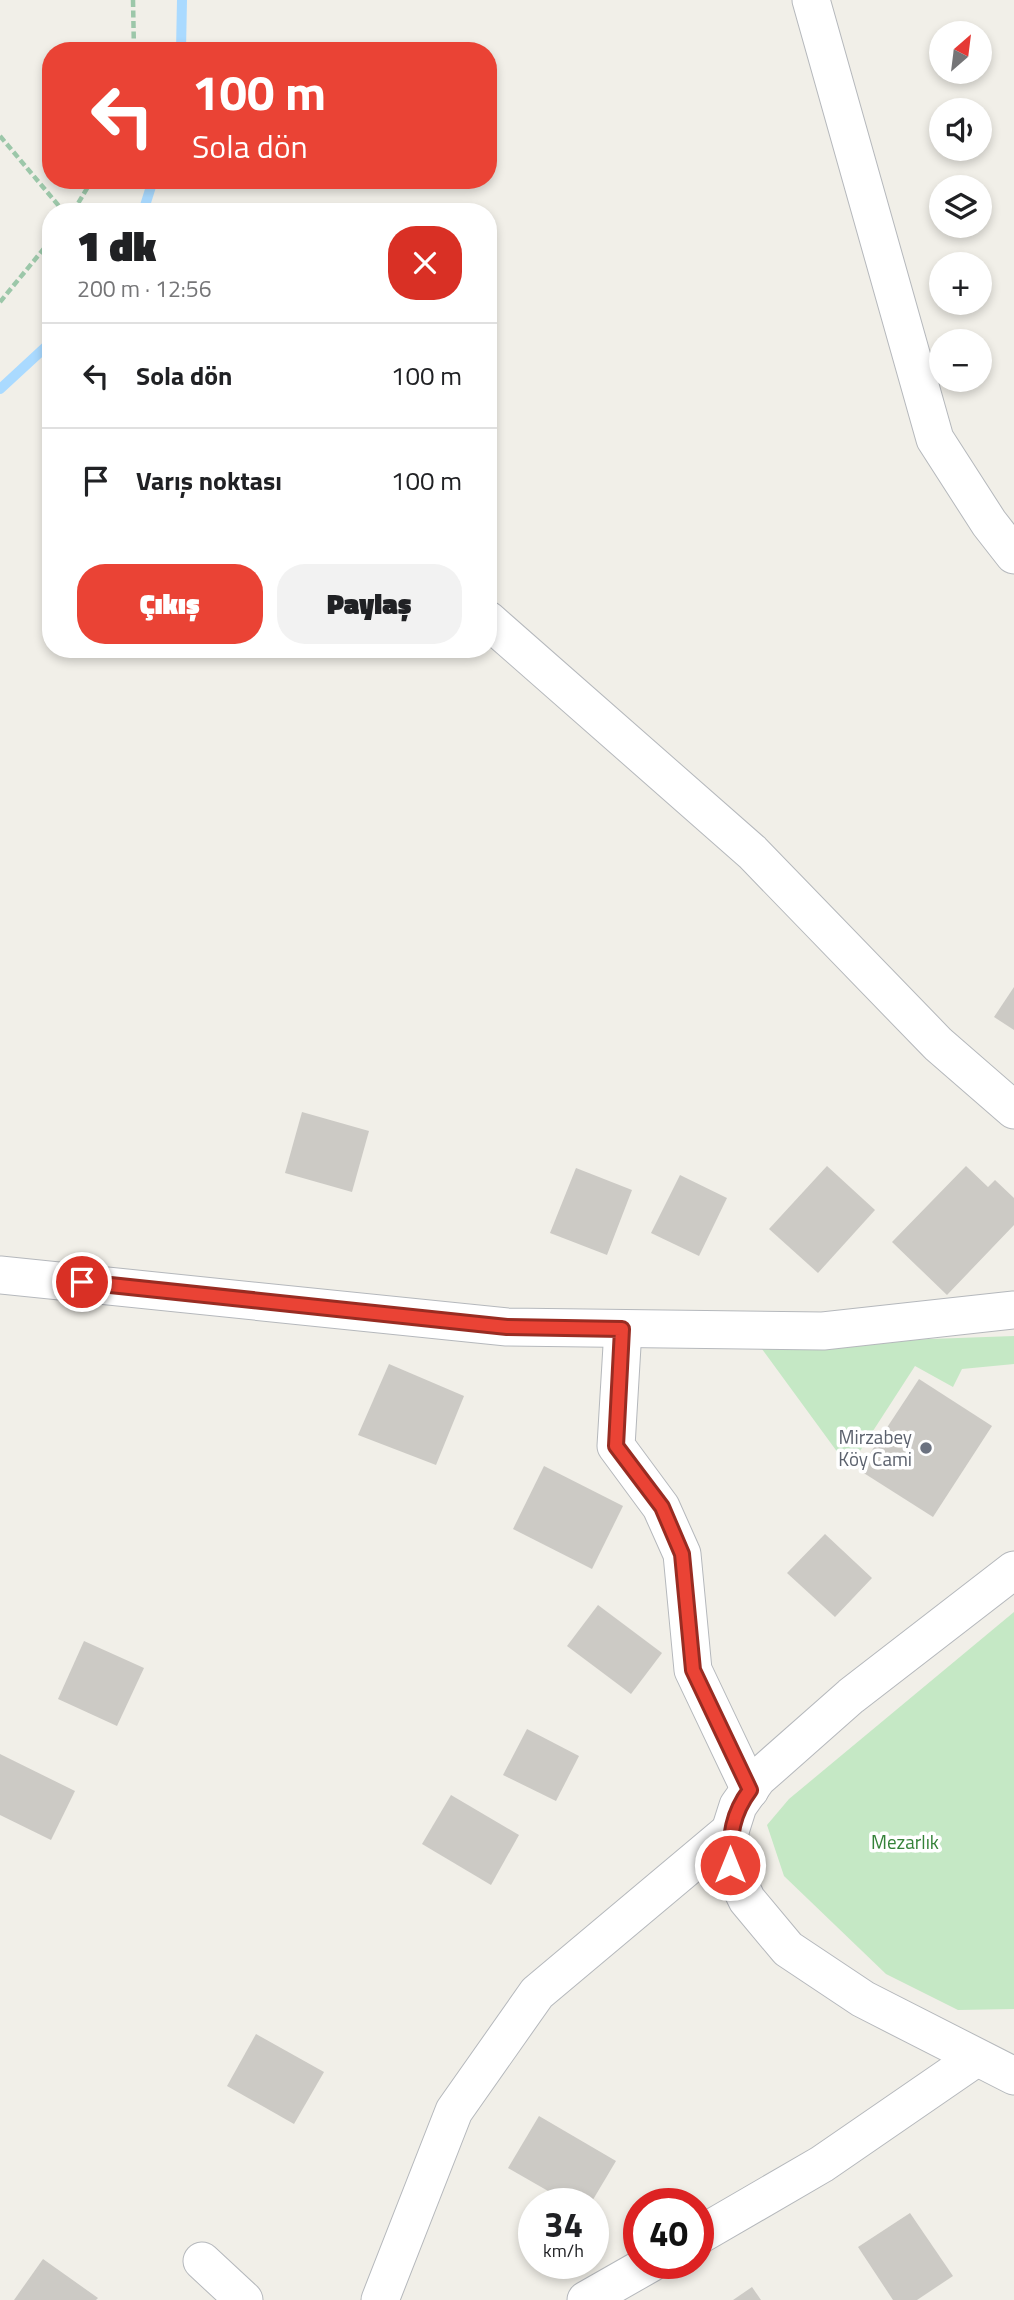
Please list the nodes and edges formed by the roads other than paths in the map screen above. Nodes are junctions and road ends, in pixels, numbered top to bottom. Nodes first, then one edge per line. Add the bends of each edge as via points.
1 (811, 0) edge
2 (1014, 555) edge
3 (497, 629) edge
4 (1014, 1110) edge
5 (0, 1275) edge
6 (1014, 1310) edge
7 (622, 1329) junction
8 (1014, 1570) edge
9 (750, 1790) junction
10 (730, 1831) junction
11 (976, 2058) junction
12 (1014, 2076) edge
13 (714, 2227) edge
14 (202, 2261) dead end
15 (623, 2279) edge
16 (244, 2300) edge
17 (380, 2300) edge
18 (586, 2300) edge

1 - 2 street via 935,439
3 - 4 street via 752,852 938,1045
5 - 7 street via 507,1327
6 - 7 street via 823,1331
7 - 9 street via 616,1446 662,1507 682,1554 693,1670
8 - 9 street via 851,1696
9 - 10 street via 738,1806
10 - 11 street via 730,1865 747,1900 788,1949 863,1999
10 - 17 street via 537,1993 454,2111
11 - 12 street
11 - 13 street via 822,2164
14 - 16 street
15 - 18 street

